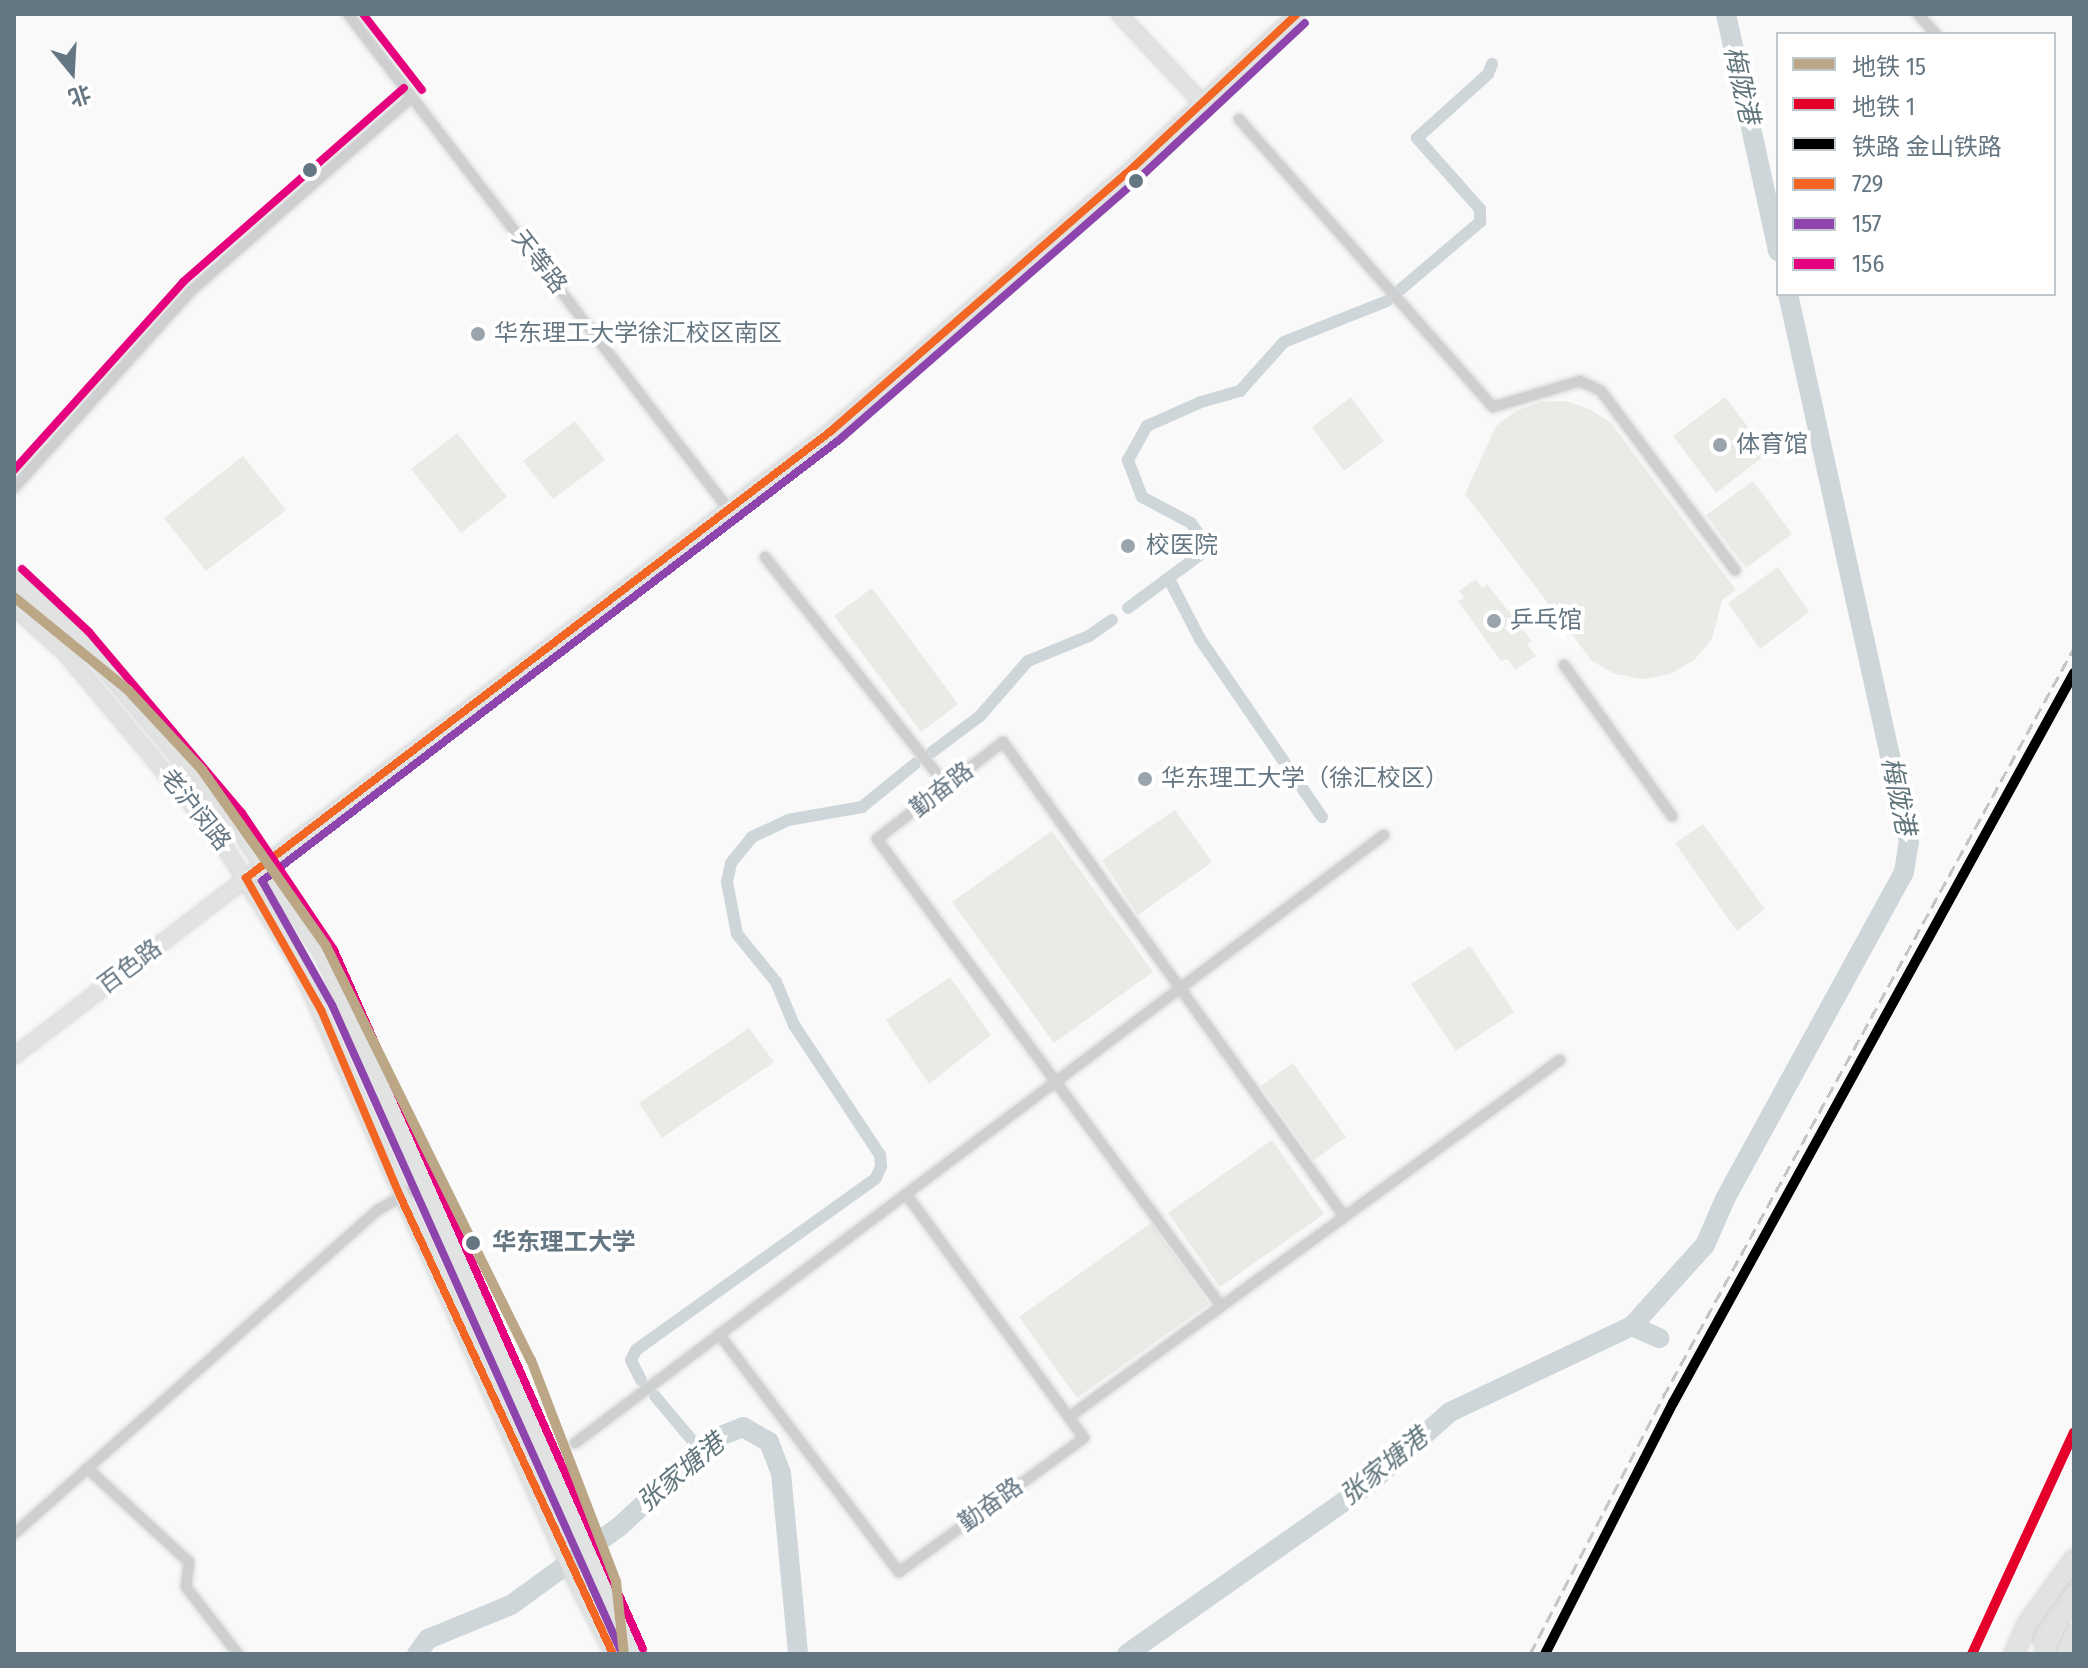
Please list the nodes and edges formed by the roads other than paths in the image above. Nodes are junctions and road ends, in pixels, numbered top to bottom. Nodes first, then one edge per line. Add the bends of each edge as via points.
1 (348, 14) edge
2 (1119, 14) edge
3 (1297, 14) edge
4 (1918, 14) edge
5 (1934, 32) edge
6 (412, 97) junction
7 (1202, 103) junction
8 (1239, 119) dead end
9 (14, 488) edge
10 (729, 510) junction
11 (765, 557) dead end
12 (1735, 570) dead end
13 (14, 578) edge
14 (14, 607) edge
15 (1564, 665) dead end
16 (947, 787) junction
17 (1672, 816) dead end
18 (1384, 835) dead end
19 (264, 864) junction
20 (246, 878) junction
21 (1183, 986) junction
22 (14, 1056) edge
23 (1560, 1060) dead end
24 (1056, 1082) junction
25 (422, 1185) junction
26 (906, 1194) junction
27 (400, 1196) junction
28 (1344, 1216) junction
29 (1221, 1306) junction
30 (719, 1334) junction
31 (1069, 1417) junction
32 (575, 1443) dead end
33 (87, 1468) junction
34 (14, 1534) edge
35 (2074, 1557) edge
36 (2074, 1576) edge
37 (2074, 1588) edge
38 (2074, 1635) edge
39 (2040, 1649) edge
40 (610, 1651) edge
41 (238, 1654) edge
42 (632, 1654) edge
43 (2012, 1654) edge
44 (2065, 1654) edge

1 - 6 street, 天等路
2 - 7 main road
3 - 7 main road, 百色路
4 - 5 street
6 - 9 street via 191,291
6 - 10 street, 天等路
7 - 10 main road, 百色路 via 915,361
8 - 12 street via 1493,407 1580,381 1601,391
10 - 19 main road, 百色路
11 - 16 street
13 - 19 main road, 老沪闵路 via 80,640
14 - 20 main road, 老沪闵路 via 65,653
15 - 17 street
16 - 21 street, 勤奋路 via 1003,742
16 - 24 street, 勤奋路 via 877,839
18 - 21 street
19 - 20 main road, 百色路
19 - 25 main road, 老沪闵路 via 330,970
20 - 22 main road, 百色路
20 - 27 main road, 老沪闵路 via 321,1010
21 - 24 street
21 - 28 street, 勤奋路
23 - 28 street
24 - 26 street
24 - 29 street, 勤奋路
25 - 27 street
25 - 42 main road, 老沪闵路
26 - 30 street
26 - 31 street
27 - 33 street
27 - 40 main road, 老沪闵路
28 - 29 street
29 - 31 street
30 - 31 street, 勤奋路 via 899,1572 1084,1438
30 - 32 street
33 - 34 street
33 - 41 street via 189,1562 186,1587
35 - 39 main road
35 - 43 highway, bridge
36 - 39 main road
37 - 39 highway
38 - 44 highway

